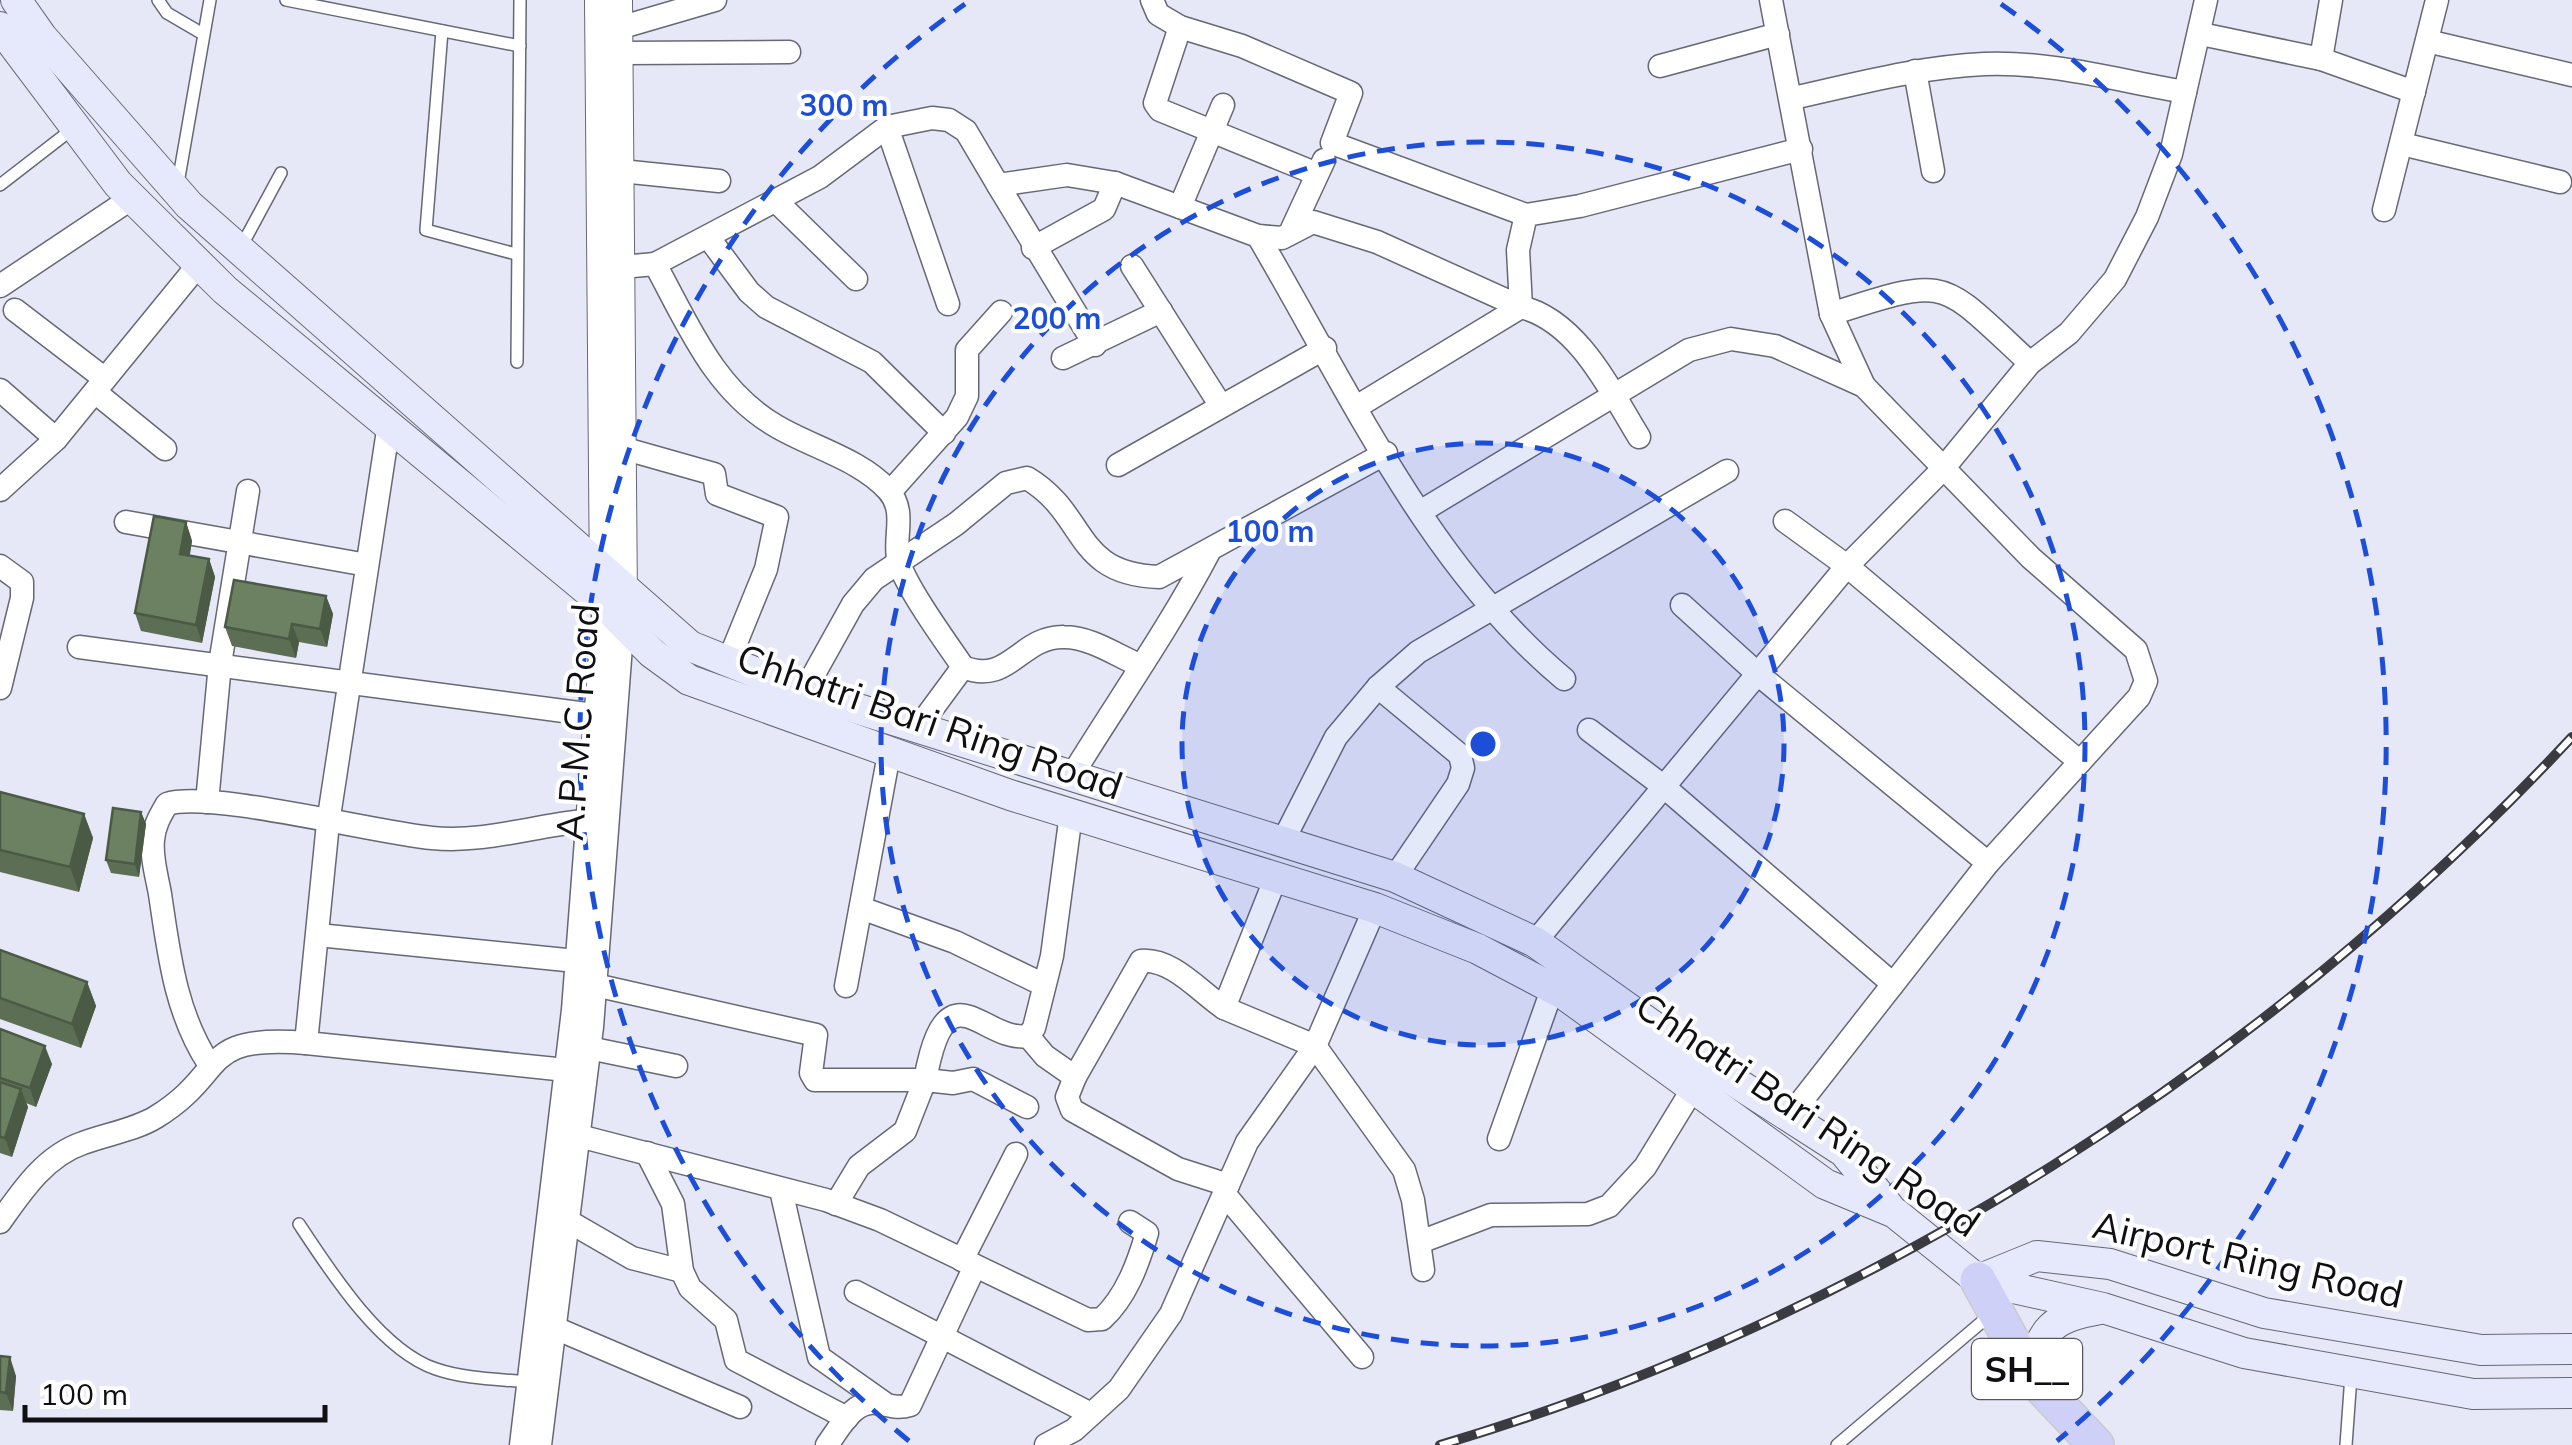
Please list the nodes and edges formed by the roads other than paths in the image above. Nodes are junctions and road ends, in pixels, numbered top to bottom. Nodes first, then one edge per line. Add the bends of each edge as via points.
1 (16, 0) edge
2 (158, 0) edge
3 (210, 0) edge
4 (286, 0) edge
5 (520, 0) edge
6 (599, 0) edge
7 (715, 0) edge
8 (1152, 0) edge
9 (1771, 0) edge
10 (2206, 0) edge
11 (2331, 0) edge
12 (2437, 0) edge
13 (314, 3) edge
14 (0, 27) edge
15 (619, 27) edge
16 (1180, 27) junction
17 (442, 31) junction
18 (203, 34) junction
19 (1778, 34) junction
20 (2200, 34) junction
21 (2427, 41) junction
22 (520, 46) junction
23 (789, 52) dead end
24 (2320, 58) junction
25 (1660, 66) dead end
26 (1915, 71) junction
27 (2572, 75) edge
28 (2185, 92) junction
29 (2414, 92) junction
30 (1793, 98) junction
31 (1223, 105) dead end
32 (887, 127) junction
33 (75, 128) junction
34 (1212, 132) junction
35 (1332, 143) junction
36 (2402, 144) junction
37 (1801, 148) junction
38 (621, 170) junction
39 (1933, 171) dead end
40 (282, 173) dead end
41 (1318, 174) junction
42 (719, 180) dead end
43 (2560, 182) dead end
44 (1115, 183) junction
45 (0, 185) edge
46 (998, 185) junction
47 (176, 191) junction
48 (132, 198) junction
49 (777, 202) junction
50 (1180, 207) junction
51 (2384, 210) dead end
52 (1526, 215) junction
53 (1292, 229) junction
54 (1258, 236) junction
55 (709, 238) junction
56 (1033, 248) junction
57 (239, 250) junction
58 (516, 254) junction
59 (199, 264) junction
60 (655, 264) junction
61 (1132, 266) dead end
62 (622, 268) junction
63 (856, 280) dead end
64 (0, 286) edge
65 (948, 304) dead end
66 (1521, 307) junction
67 (15, 310) dead end
68 (1160, 310) junction
69 (1001, 312) dead end
70 (1831, 314) junction
71 (1095, 345) junction
72 (1324, 348) junction
73 (1064, 358) dead end
74 (517, 362) dead end
75 (2030, 363) junction
76 (100, 386) junction
77 (1864, 386) junction
78 (0, 390) edge
79 (1615, 398) junction
80 (1221, 406) junction
81 (1358, 406) junction
82 (389, 424) junction
83 (944, 433) junction
84 (1639, 437) dead end
85 (56, 439) junction
86 (622, 448) junction
87 (165, 449) dead end
88 (1386, 453) junction
89 (1118, 465) dead end
90 (1942, 470) junction
91 (1727, 472) dead end
92 (0, 490) edge
93 (248, 492) dead end
94 (890, 492) junction
95 (1420, 512) junction
96 (126, 522) dead end
97 (1785, 522) dead end
98 (239, 542) junction
99 (1208, 552) junction
100 (898, 562) junction
101 (367, 564) junction
102 (0, 566) edge
103 (1847, 566) junction
104 (614, 596) junction
105 (1682, 606) dead end
106 (1490, 608) junction
107 (79, 647) dead end
108 (729, 660) junction
109 (220, 664) junction
110 (1139, 665) junction
111 (963, 667) junction
112 (1759, 676) junction
113 (1564, 679) dead end
114 (349, 682) junction
115 (1378, 687) junction
116 (0, 688) edge
117 (804, 692) junction
118 (594, 715) junction
119 (918, 728) junction
120 (1589, 730) dead end
121 (889, 754) junction
122 (2080, 762) junction
123 (1071, 777) junction
124 (1663, 786) junction
125 (206, 802) junction
126 (1072, 814) junction
127 (584, 820) junction
128 (328, 822) junction
129 (1284, 842) junction
130 (1988, 863) junction
131 (1276, 877) junction
132 (1395, 877) junction
133 (861, 908) junction
134 (1375, 908) junction
135 (318, 935) junction
136 (1535, 942) junction
137 (576, 961) junction
138 (1893, 984) junction
139 (595, 985) junction
140 (846, 986) dead end
141 (1044, 986) junction
142 (1552, 987) junction
143 (1224, 1008) junction
144 (1028, 1036) junction
145 (306, 1043) junction
146 (1315, 1046) junction
147 (590, 1048) junction
148 (209, 1064) junction
149 (676, 1066) dead end
150 (566, 1070) junction
151 (1075, 1078) junction
152 (925, 1080) junction
153 (1692, 1090) junction
154 (1027, 1107) dead end
155 (1789, 1117) junction
156 (578, 1136) junction
157 (1499, 1139) dead end
158 (647, 1153) junction
159 (1016, 1154) dead end
160 (781, 1190) junction
161 (1227, 1191) junction
162 (836, 1204) junction
163 (1894, 1214) junction
164 (568, 1221) junction
165 (0, 1222) edge
166 (1130, 1222) dead end
167 (299, 1224) dead end
168 (1420, 1242) junction
169 (968, 1263) junction
170 (1424, 1270) dead end
171 (682, 1271) junction
172 (1978, 1280) junction
173 (856, 1292) dead end
174 (2103, 1308) junction
175 (1995, 1311) junction
176 (554, 1328) junction
177 (946, 1336) junction
178 (2572, 1349) edge
179 (1362, 1357) dead end
180 (2352, 1372) junction
181 (2031, 1376) junction
182 (528, 1382) junction
183 (2572, 1393) edge
184 (886, 1405) junction
185 (740, 1408) dead end
186 (1091, 1414) junction
187 (847, 1418) junction
188 (520, 1445) edge
189 (540, 1445) edge
190 (827, 1445) edge
191 (1046, 1445) edge
192 (1837, 1445) edge
193 (2096, 1445) edge
194 (2346, 1445) edge

1 - 47 main road
2 - 18 lane
3 - 18 lane
4 - 13 lane
5 - 22 lane
6 - 104 street, A.P.M.C Road
7 - 15 street
8 - 16 street via 1158,14
9 - 19 street
10 - 20 street
11 - 24 street
12 - 21 street
13 - 17 lane
14 - 33 main road, Chhatri Bari Ring Road
15 - 23 street
15 - 38 street, A.P.M.C Road
16 - 34 street via 1155,103
16 - 35 street via 1352,92
17 - 22 lane
17 - 58 lane via 426,230
18 - 47 lane
19 - 25 street
19 - 30 street
20 - 24 street
20 - 28 street
21 - 27 street
21 - 29 street
22 - 58 lane
24 - 29 street
26 - 28 street via 1988,64 2040,68
26 - 30 street
26 - 39 street
28 - 75 street via 2171,154 2115,279 2069,333
29 - 36 street
30 - 37 street
31 - 34 street
32 - 46 street via 949,120 966,131
32 - 49 street
32 - 65 street
33 - 45 lane
33 - 48 main road, Chhatri Bari Ring Road
34 - 41 street
34 - 50 street
35 - 41 street
35 - 52 street
36 - 43 street
36 - 51 street
37 - 52 street
37 - 70 street
38 - 42 street
38 - 62 street, A.P.M.C Road
40 - 57 lane
41 - 53 street
44 - 46 street via 1067,175
44 - 50 street
44 - 56 street via 1104,209
46 - 56 street
47 - 57 main road
48 - 59 main road, Chhatri Bari Ring Road
48 - 64 street
49 - 55 street
49 - 63 street
50 - 54 street
52 - 66 street via 1518,250
53 - 54 street via 1282,238
53 - 66 street via 1313,222 1377,242
54 - 72 street
55 - 60 street
55 - 83 street via 766,307 872,362
56 - 71 street
57 - 104 main road
58 - 74 lane
59 - 76 street
59 - 82 main road, Chhatri Bari Ring Road
60 - 62 street
60 - 94 street via 737,399
61 - 68 street
62 - 86 street, A.P.M.C Road
66 - 79 street via 1544,312 1562,326
66 - 81 street
67 - 76 street
68 - 71 street
68 - 80 street
69 - 83 street via 967,350 967,396
70 - 75 street via 1935,287 1962,300
70 - 77 street
71 - 73 street
72 - 80 street
72 - 81 street
75 - 90 street
76 - 85 street
76 - 87 street
77 - 79 street via 1775,346 1731,339 1689,350
77 - 90 street
78 - 85 street
79 - 84 street
79 - 95 street
80 - 89 street
81 - 88 street
82 - 101 street
82 - 104 main road, Chhatri Bari Ring Road
83 - 94 street
85 - 92 street
86 - 104 street, A.P.M.C Road
86 - 108 street via 714,474 717,494 777,517 766,569
88 - 95 street
88 - 99 street
90 - 103 street
90 - 122 street via 2136,650 2144,666 2140,697
91 - 106 street
93 - 98 street
94 - 100 street via 900,520
95 - 106 street
96 - 98 street
97 - 103 street
98 - 101 street
98 - 109 street
99 - 100 street via 1159,577 1109,568 1092,555 1050,492 1027,478 1006,484
99 - 110 street
100 - 111 street
100 - 117 street via 852,604
101 - 114 street
102 - 116 street via 22,582
103 - 112 street
103 - 122 street
104 - 108 main road via 690,646
104 - 118 street, A.P.M.C Road
104 - 121 main road, Chhatri Bari Ring Road via 652,653 688,680
104 - 139 street, A.P.M.C Road
105 - 112 street
106 - 113 street
106 - 115 street via 1418,652
107 - 109 street
108 - 117 main road
109 - 114 street
109 - 125 street
110 - 111 street via 1062,636 1031,646 996,672
110 - 123 street
111 - 119 street
112 - 124 street
112 - 130 street
114 - 118 street
114 - 128 street
115 - 129 street via 1336,737
115 - 132 street via 1460,755 1463,768
117 - 119 main road
118 - 127 street, A.P.M.C Road
119 - 123 main road
120 - 124 street
121 - 126 main road, Chhatri Bari Ring Road
121 - 133 street
122 - 130 street
123 - 129 main road
124 - 136 street
124 - 138 street
125 - 128 street
125 - 148 street via 166,804 152,843 178,1000
126 - 131 main road, Chhatri Bari Ring Road
126 - 141 street
127 - 128 street via 489,840
127 - 137 street, A.P.M.C Road
128 - 135 street
129 - 132 main road
130 - 138 street
131 - 134 main road, Chhatri Bari Ring Road
131 - 143 street
132 - 136 main road
133 - 140 street
133 - 141 street via 955,942
134 - 142 main road, Chhatri Bari Ring Road
134 - 146 street
135 - 137 street
135 - 145 street
136 - 155 main road
137 - 150 street, A.P.M.C Road
138 - 155 street
139 - 147 street, A.P.M.C Road
139 - 152 street via 816,1035 815,1080
141 - 144 street
142 - 153 main road, Chhatri Bari Ring Road
142 - 157 street
143 - 146 street
143 - 151 street via 1178,972 1142,961
144 - 151 street
144 - 152 street via 955,1015
145 - 148 street via 241,1043
145 - 150 street
146 - 161 street via 1248,1142
146 - 168 street via 1404,1170
147 - 149 street
147 - 156 street, A.P.M.C Road
148 - 165 street via 154,1119 77,1144 32,1177
150 - 182 street, A.P.M.C Road
151 - 161 street via 1068,1097 1072,1110
152 - 154 street via 974,1079
152 - 162 street via 905,1131 860,1166
153 - 163 main road, Chhatri Bari Ring Road via 1824,1184
153 - 168 street via 1644,1167 1609,1206 1588,1214 1490,1215
155 - 163 main road via 1844,1152
156 - 158 street
156 - 164 street, A.P.M.C Road
158 - 160 street
158 - 171 street via 674,1204
159 - 169 street
160 - 162 street
160 - 184 street via 818,1357
161 - 179 street
161 - 186 street via 1172,1314 1118,1389
162 - 169 street
163 - 172 main road, Chhatri Bari Ring Road
164 - 171 street via 632,1258
164 - 176 street, A.P.M.C Road
166 - 169 street via 1148,1233 1137,1268 1102,1319 1088,1320
167 - 182 lane via 365,1312 410,1357 455,1374
168 - 170 street
169 - 177 street
171 - 187 street via 690,1288 726,1320 736,1360
172 - 174 main road
172 - 175 main road, SH__
172 - 178 main road, Airport Ring Road via 2037,1256 2110,1264 2264,1313 2481,1350
173 - 177 street
174 - 180 main road via 2244,1353
174 - 181 main road via 2054,1322 2038,1346
175 - 181 main road, SH__
175 - 192 lane
176 - 185 street
176 - 189 street, A.P.M.C Road
177 - 184 street via 910,1405
177 - 186 street
180 - 183 main road via 2473,1394
180 - 194 lane
181 - 193 main road, SH__
182 - 188 street, A.P.M.C Road
184 - 187 street via 869,1402
186 - 191 street
187 - 190 street

